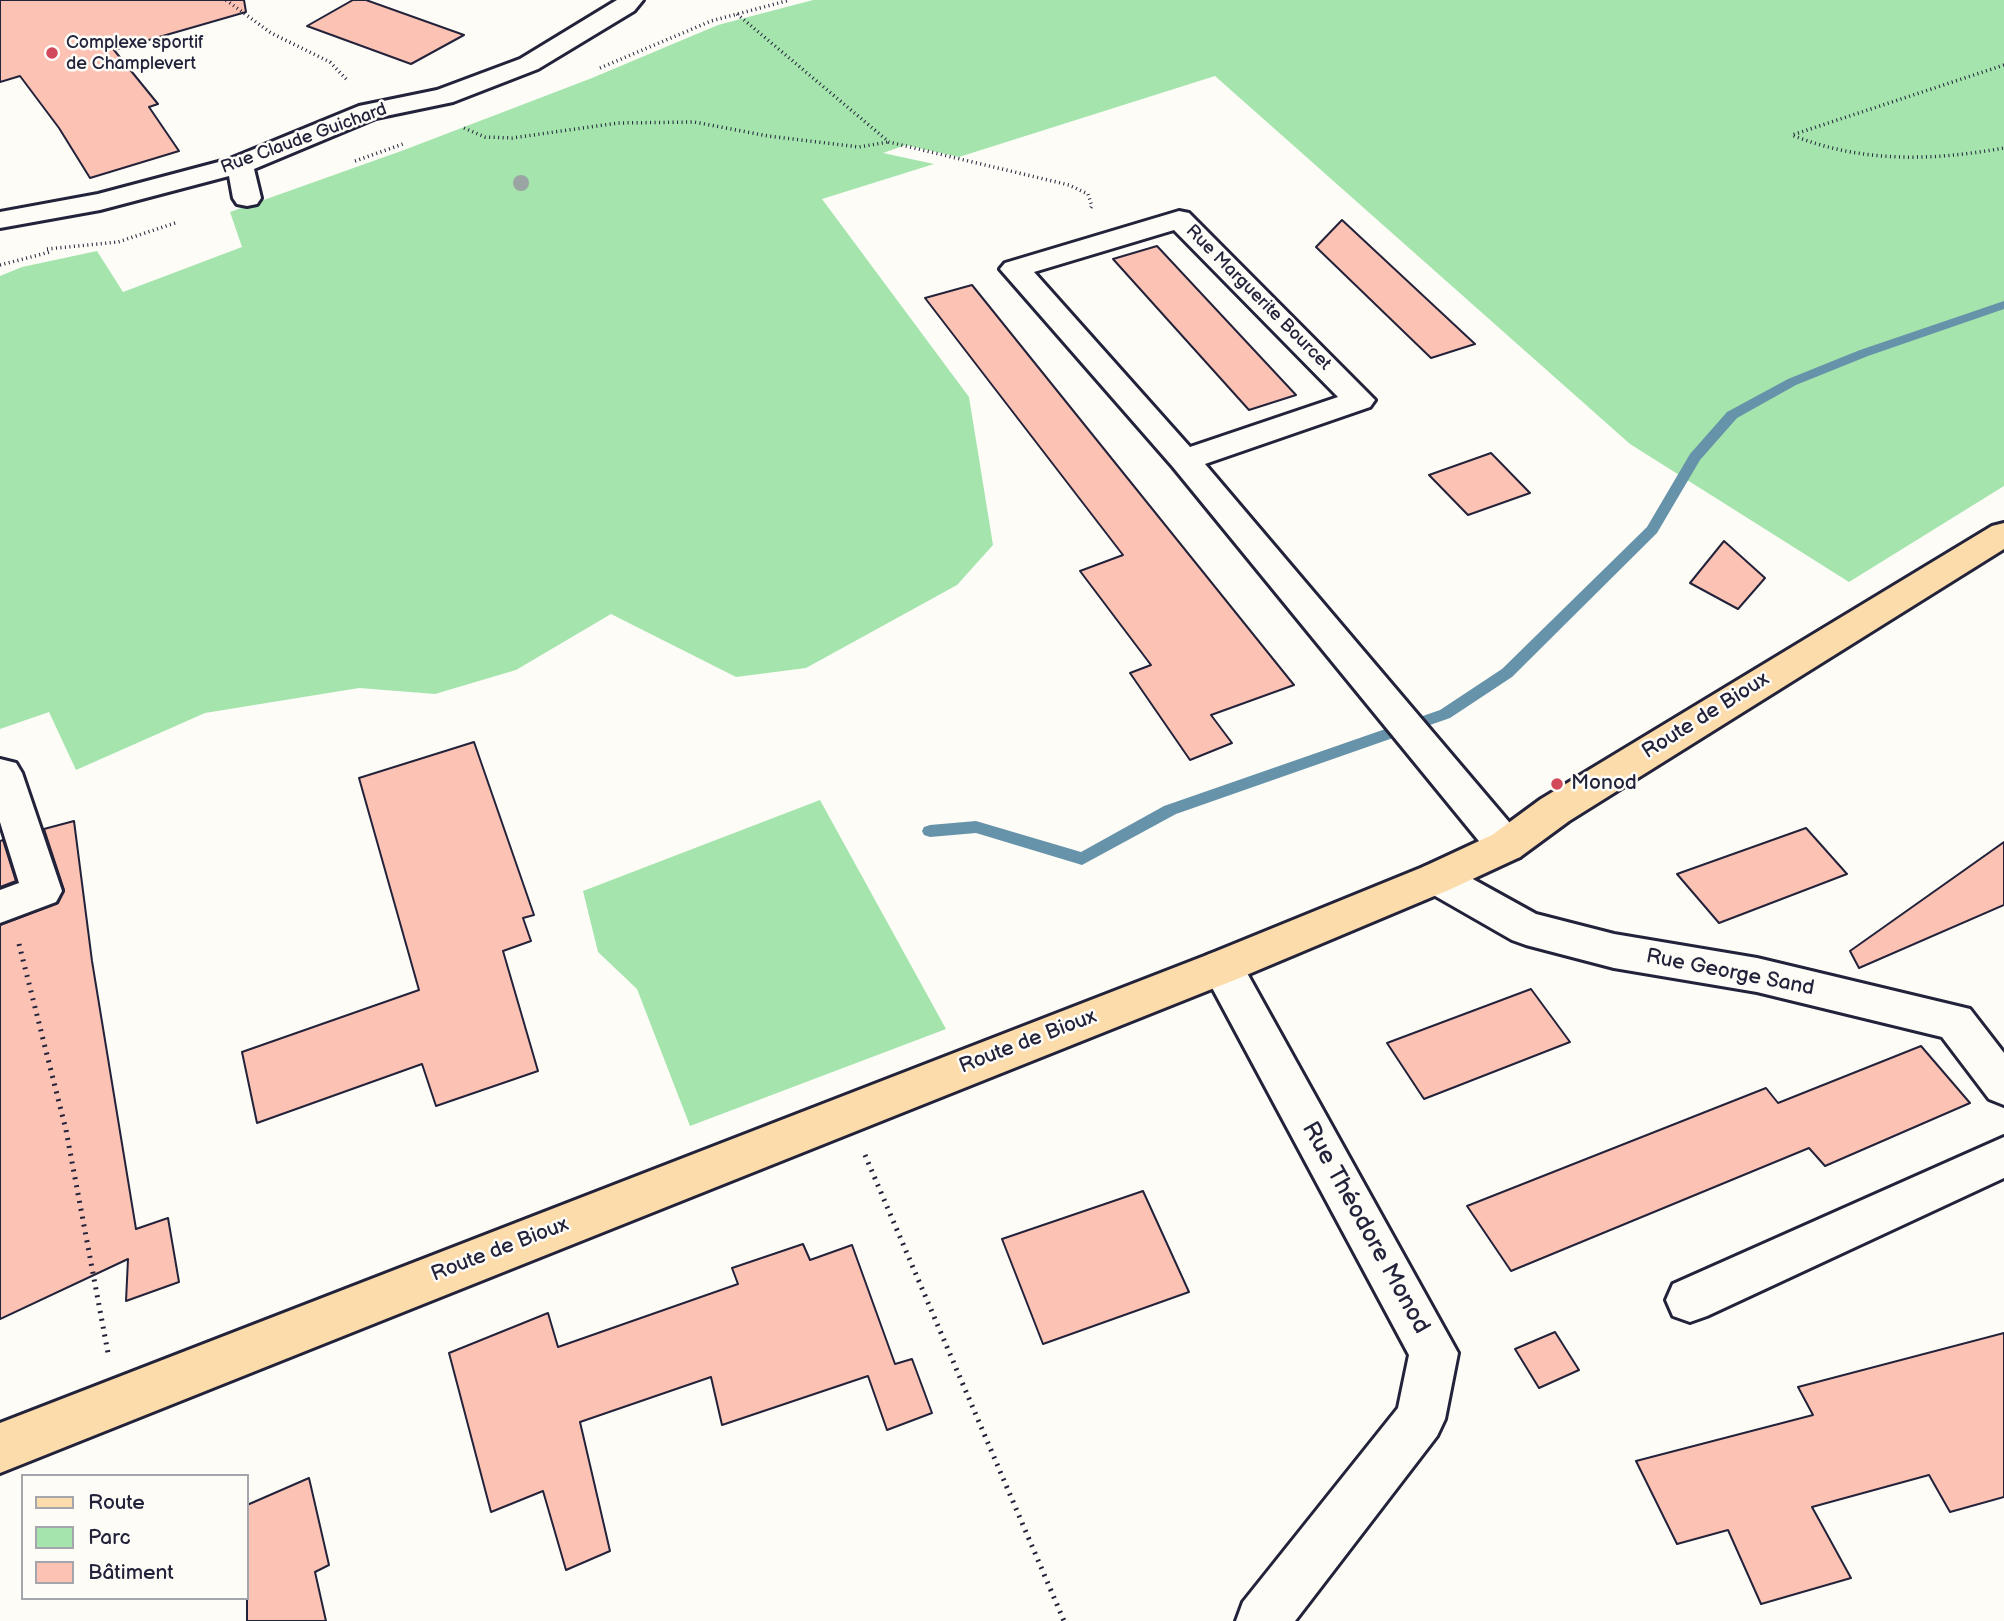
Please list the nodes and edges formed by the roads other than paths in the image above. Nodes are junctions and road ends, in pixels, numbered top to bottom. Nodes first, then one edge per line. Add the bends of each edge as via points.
1 (631, 0) edge
2 (240, 164) junction
3 (247, 198) dead end
4 (0, 220) edge
5 (1184, 460) junction
6 (2004, 534) edge
7 (0, 774) edge
8 (1506, 846) junction
9 (1437, 878) junction
10 (5, 904) edge
11 (1222, 967) junction
12 (2004, 1086) edge
13 (2004, 1157) edge
14 (1690, 1300) dead end
15 (0, 1448) edge
16 (1262, 1621) edge

1 - 2 street, Rue Claude Guichard via 530,64 444,96 368,112
2 - 3 street
2 - 4 street, Rue Claude Guichard via 100,202
5 - 5 street, Rue Marguerite Bourcet via 1359,400 1179,219 1015,269
5 - 8 street, Rue Marguerite Bourcet
6 - 8 main road, Route de Bioux via 1567,803
7 - 10 street via 42,891
8 - 9 main road, Route de Bioux
9 - 11 main road, Route de Bioux
9 - 12 street, Rue George Sand via 1526,928 1614,951 1756,975 1955,1022
11 - 15 main road, Route de Bioux
11 - 16 street, Rue Théodore Monod via 1434,1353 1420,1419
13 - 14 street

